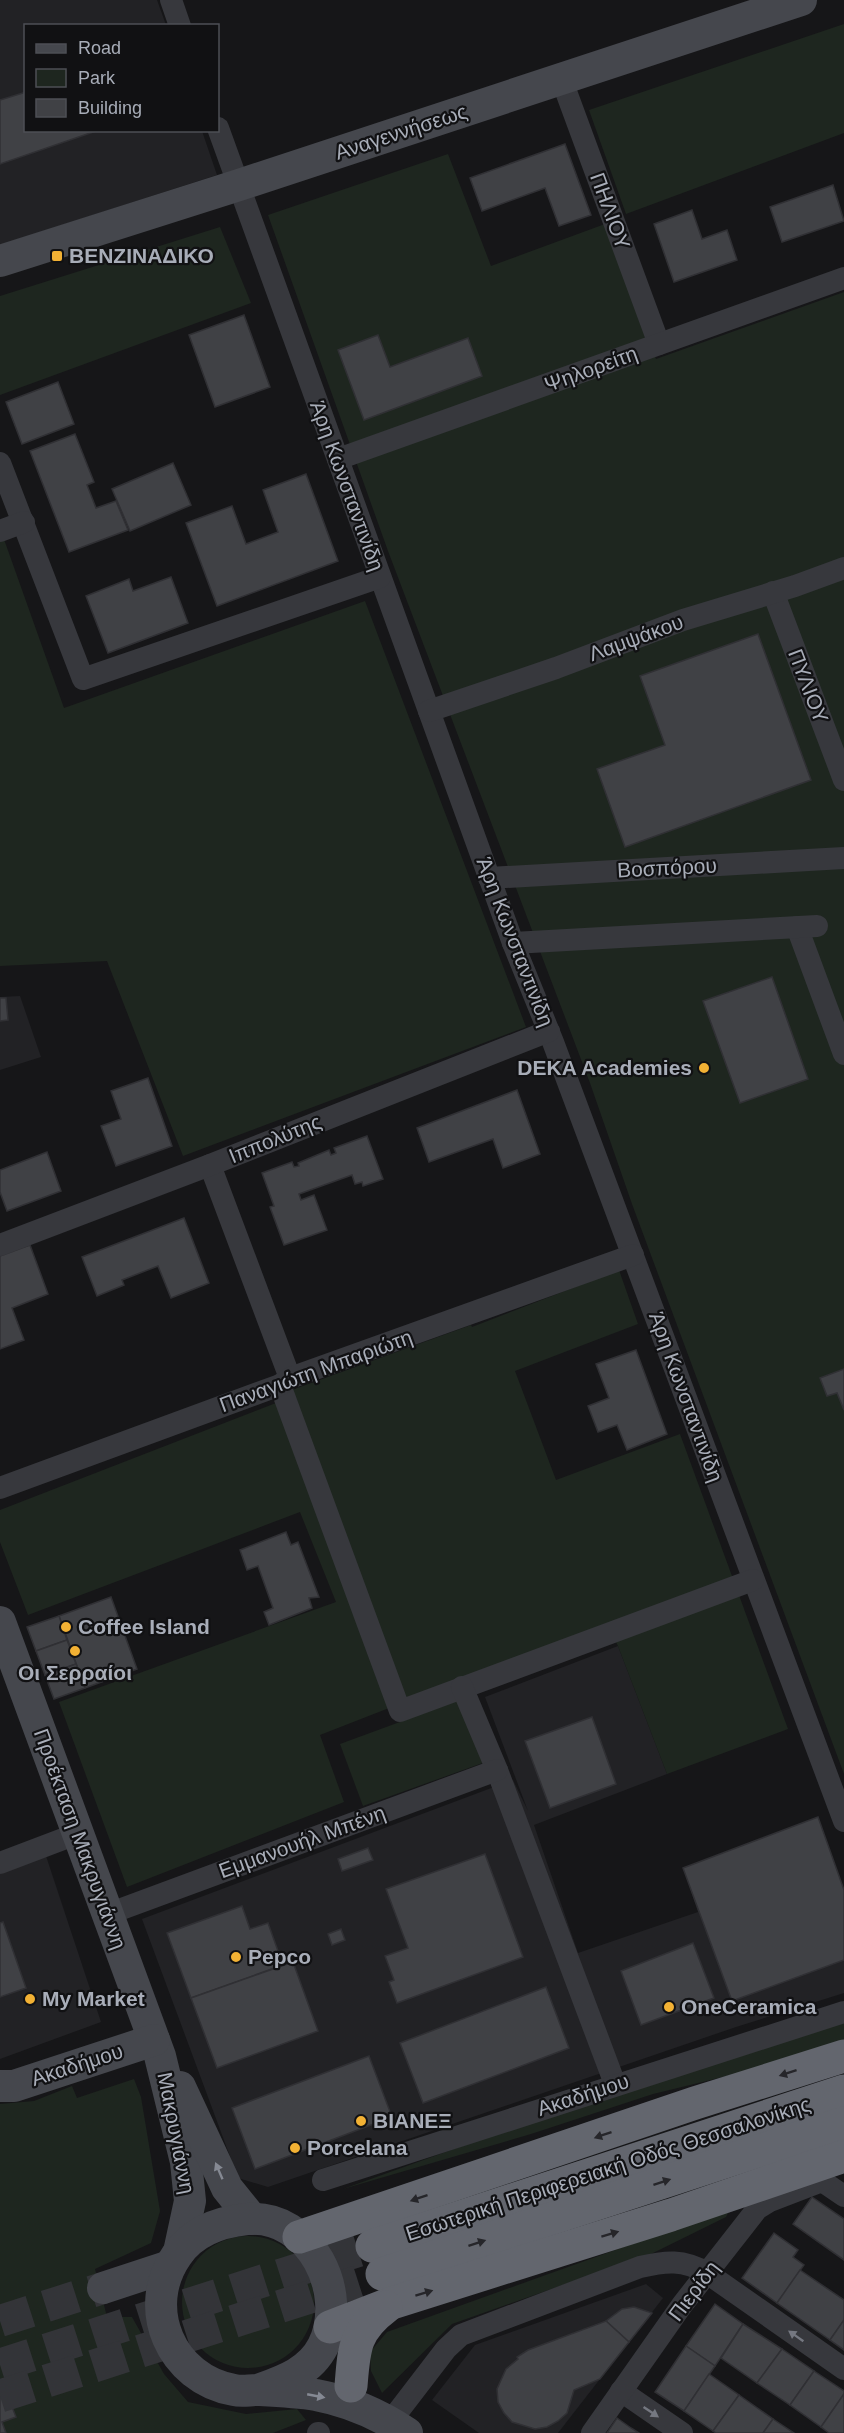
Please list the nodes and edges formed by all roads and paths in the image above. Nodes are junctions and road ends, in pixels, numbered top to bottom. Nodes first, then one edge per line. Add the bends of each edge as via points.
1 (171, 0) edge
2 (801, 0) edge
3 (179, 24) edge
4 (561, 78) junction
5 (219, 131) edge
6 (239, 185) junction
7 (0, 261) edge
8 (844, 278) edge
9 (659, 344) junction
10 (338, 459) junction
11 (0, 463) edge
12 (24, 522) junction
13 (0, 531) edge
14 (844, 568) edge
15 (380, 577) junction
16 (773, 592) junction
17 (429, 711) junction
18 (844, 780) edge
19 (844, 858) edge
20 (489, 878) junction
21 (513, 943) junction
22 (549, 1031) junction
23 (844, 1054) edge
24 (210, 1165) junction
25 (0, 1245) edge
26 (633, 1255) junction
27 (285, 1381) junction
28 (0, 1488) edge
29 (753, 1580) junction
30 (0, 1622) edge
31 (462, 1687) junction
32 (496, 1770) junction
33 (842, 1809) edge
34 (79, 1833) junction
35 (0, 1863) edge
36 (108, 1914) junction
37 (844, 2012) edge
38 (157, 2048) junction
39 (844, 2055) edge
40 (615, 2084) junction
41 (0, 2086) edge
42 (844, 2091) edge
43 (844, 2123) edge
44 (844, 2156) edge
45 (323, 2180) dead end
46 (844, 2196) edge
47 (252, 2219) junction
48 (299, 2237) junction
49 (174, 2259) junction
50 (707, 2273) junction
51 (382, 2274) junction
52 (162, 2323) junction
53 (326, 2337) junction
54 (844, 2369) edge
55 (351, 2386) junction
56 (258, 2390) junction
57 (621, 2391) junction
58 (391, 2423) edge
59 (592, 2433) edge
60 (682, 2433) edge

1 - 3 street
2 - 4 main road, Αναγεννήσεως
4 - 6 main road, Αναγεννήσεως
4 - 9 street, ΠΗΛΙΟΥ
5 - 6 street, Άρη Κωνσταντινίδη
6 - 7 main road, Αναγεννήσεως
6 - 10 street, Άρη Κωνσταντινίδη
8 - 9 street, Ψηλορείτη
9 - 10 street, Ψηλορείτη
10 - 15 street, Άρη Κωνσταντινίδη
11 - 12 street
12 - 13 street
12 - 15 street via 83,679
14 - 16 street, Λαμψάκου
15 - 17 street, Άρη Κωνσταντινίδη
16 - 17 street, Λαμψάκου
16 - 18 street, ΠΥΛΙΟΥ
17 - 20 street, Άρη Κωνσταντινίδη
19 - 20 street, Βοσπόρου
20 - 21 street, Άρη Κωνσταντινίδη
21 - 22 street, Άρη Κωνσταντινίδη
21 - 23 street via 807,927
22 - 24 street, Ιππολύτης
22 - 26 street, Άρη Κωνσταντινίδη
24 - 25 street, Ιππολύτης
24 - 27 street
26 - 27 street, Παναγιώτη Μπαριώτη
26 - 29 street, Άρη Κωνσταντινίδη
27 - 28 street, Παναγιώτη Μπαριώτη
27 - 31 street via 400,1711
29 - 31 street
29 - 33 street, Άρη Κωνσταντινίδη
30 - 34 main road, Προέκταση Μακρυγιάννη
31 - 32 street
32 - 36 street, Εμμανουήλ Μπένη
32 - 40 street
34 - 35 street
34 - 36 main road, Προέκταση Μακρυγιάννη
36 - 38 main road, Προέκταση Μακρυγιάννη
37 - 40 street, Ακαδήμου
38 - 41 main road, Ακαδήμου via 14,2086
47 -> 38 main road, Μακρυγιάννη via 227,2188 190,2106
38 - 49 main road, Μακρυγιάννη via 186,2162 190,2201
39 -> 48 highway
40 - 45 street, Ακαδήμου
42 - 51 highway, Εσωτερική Περιφερειακή Οδός Θεσσαλονίκης
51 -> 43 highway, Εσωτερική Περιφερειακή Οδός Θεσσαλονίκης
51 -> 44 highway via 660,2218
46 - 50 street, Πιερίδη via 822,2181 762,2205
47 - 48 main road via 274,2224
47 - 49 main road via 227,2221 209,2228 192,2238
48 - 53 main road via 317,2255 328,2278 333,2302
49 - 52 main road, Μακρυγιάννη via 161,2293
49 - 52 main road via 103,2288 142,2305
54 -> 50 street
50 - 57 street, Πιερίδη
50 - 58 street via 685,2263 661,2262 473,2328 451,2342
51 - 53 highway
51 - 55 highway via 373,2317 355,2344
52 - 56 main road, Μακρυγιάννη via 176,2355 192,2372 236,2391
53 - 55 main road via 328,2361
53 - 56 main road, Μακρυγιάννη via 299,2373
55 - 58 main road
56 -> 58 main road, Μακρυγιάννη via 316,2395
57 - 59 street, Πιερίδη
57 -> 60 street

